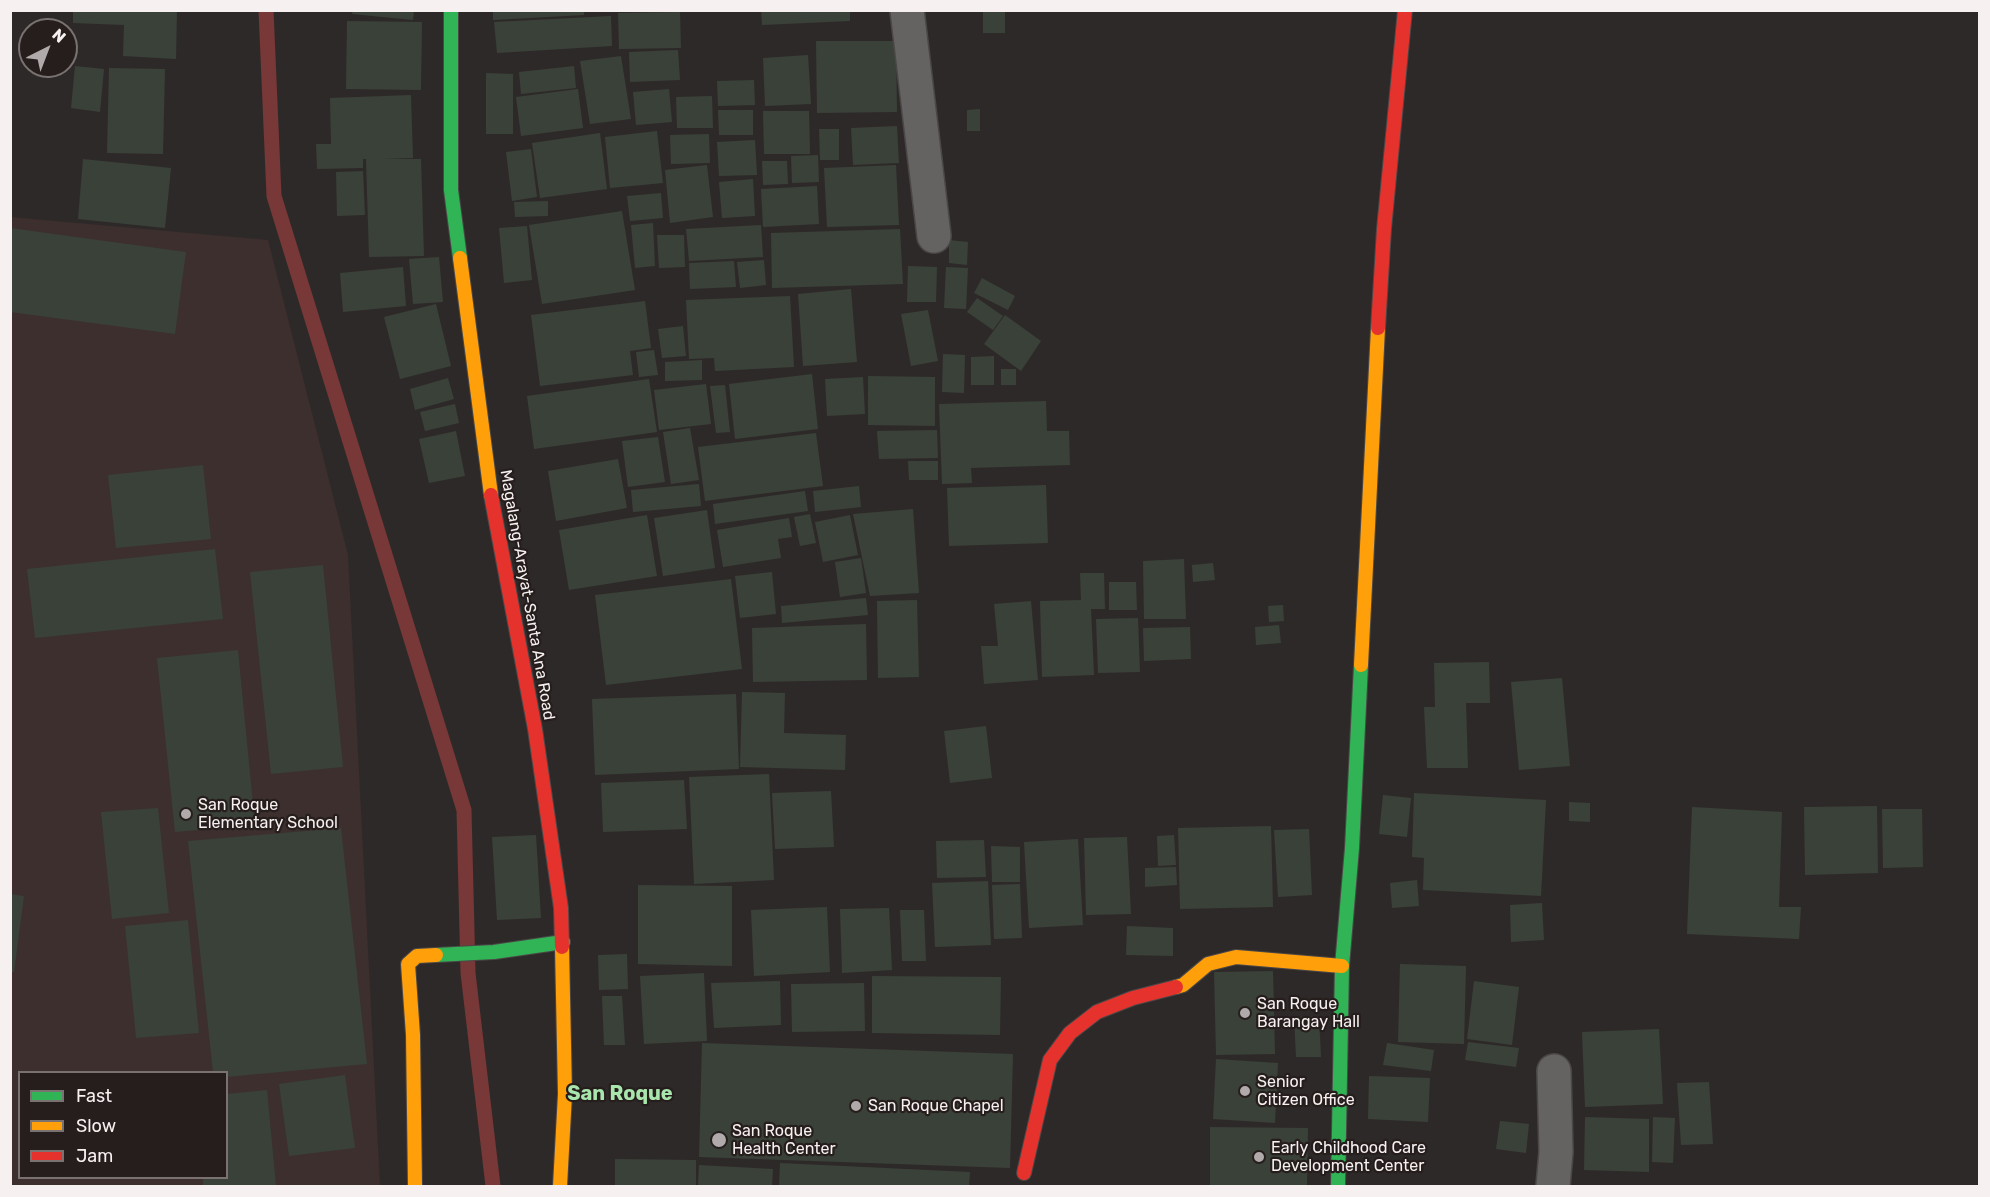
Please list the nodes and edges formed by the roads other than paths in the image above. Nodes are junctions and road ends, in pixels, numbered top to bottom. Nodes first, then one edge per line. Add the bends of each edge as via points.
1 (452, 10) edge
2 (907, 10) edge
3 (1405, 10) edge
4 (934, 236) dead end
5 (563, 942) junction
6 (1342, 966) junction
7 (1554, 1071) dead end
8 (1024, 1173) dead end
9 (415, 1186) edge
10 (560, 1186) edge
11 (1338, 1186) edge
12 (1553, 1186) edge

1 - 5 street, Magalang-Arayat-Santa Ana Road via 450,190 489,482 535,729
2 - 4 street
3 - 6 street via 1384,229 1352,848
5 - 9 street via 494,952 417,956 408,964
5 - 10 street, Magalang-Arayat-Santa Ana Road via 565,1094
6 - 8 street via 1236,957 1208,964 1183,985 1097,1012 1070,1033 1050,1060
6 - 11 street
7 - 12 street

